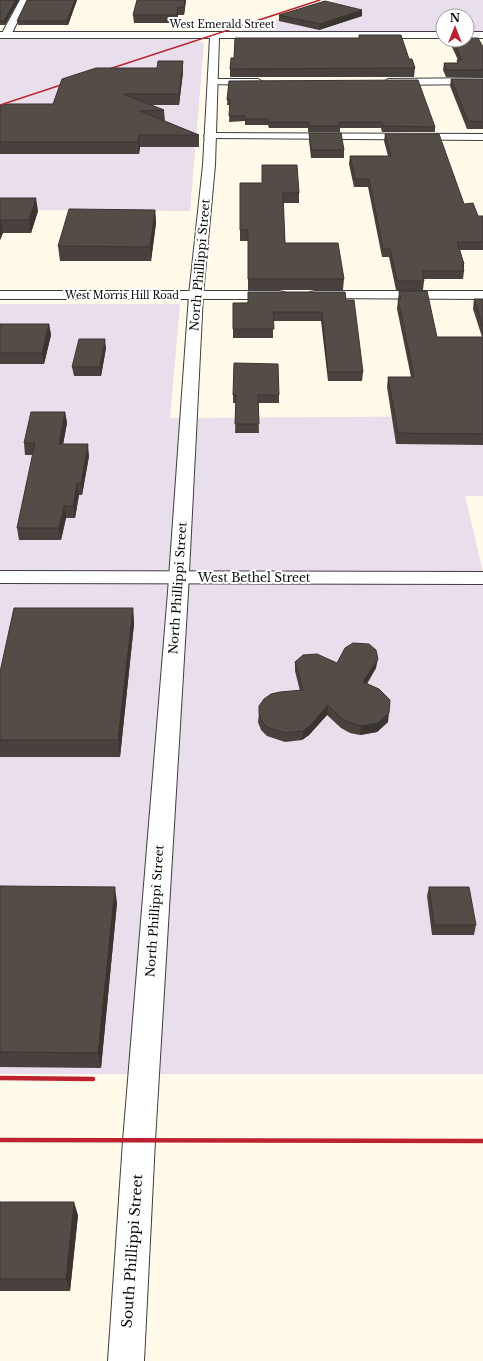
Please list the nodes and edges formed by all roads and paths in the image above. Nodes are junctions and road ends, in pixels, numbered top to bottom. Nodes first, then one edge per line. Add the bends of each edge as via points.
1 (24, 0) edge
2 (3, 35) edge
3 (216, 35) junction
4 (435, 35) edge
5 (483, 81) edge
6 (214, 82) junction
7 (269, 82) edge
8 (380, 82) edge
9 (210, 136) junction
10 (483, 137) edge
11 (0, 295) edge
12 (196, 295) junction
13 (289, 295) edge
14 (305, 295) edge
15 (483, 295) edge
16 (0, 577) edge
17 (179, 578) junction
18 (483, 578) edge
19 (139, 1141) joint
20 (126, 1361) edge

1 - 2 street
2 - 3 street, West Emerald Street
3 - 4 street, West Emerald Street
3 - 6 street, North Phillippi Street
5 - 8 street
6 - 7 street
6 - 9 street, North Phillippi Street
9 - 10 street
9 - 12 street, North Phillippi Street
11 - 12 street, West Morris Hill Road
12 - 13 street, West Morris Hill Road
12 - 17 street, North Phillippi Street
14 - 15 street
16 - 17 street, West Bethel Street
17 - 18 street, West Bethel Street
17 - 19 street, North Phillippi Street
19 - 20 street, South Phillippi Street

